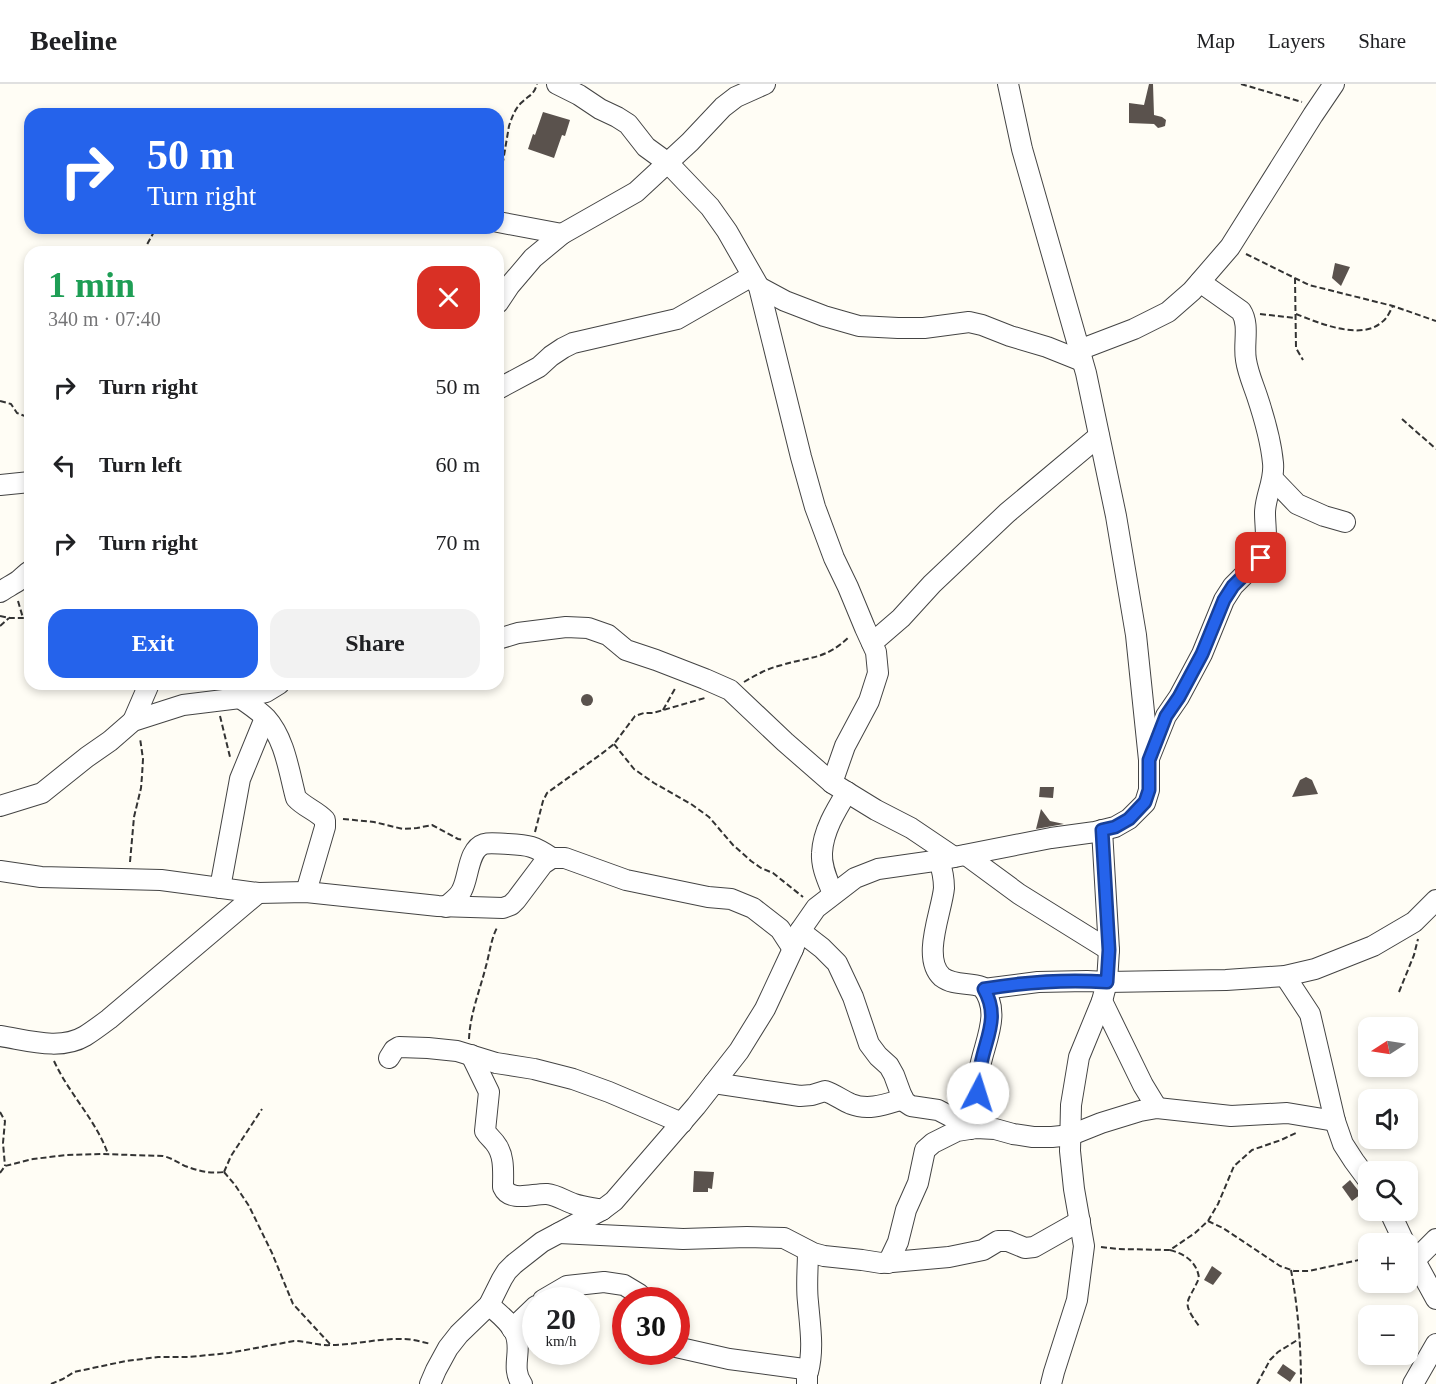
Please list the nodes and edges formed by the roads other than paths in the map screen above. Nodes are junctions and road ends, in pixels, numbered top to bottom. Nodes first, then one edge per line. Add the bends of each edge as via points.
1 (557, 84) edge
2 (730, 84) edge
3 (765, 84) edge
4 (1008, 84) edge
5 (1334, 84) edge
6 (723, 106) junction
7 (668, 163) junction
8 (504, 223) edge
9 (562, 234) junction
10 (756, 282) junction
11 (1200, 282) junction
12 (504, 294) edge
13 (1081, 355) junction
14 (504, 386) edge
15 (1099, 436) junction
16 (1273, 479) junction
17 (24, 483) edge
18 (0, 485) edge
19 (1345, 522) dead end
20 (24, 575) edge
21 (0, 592) edge
22 (504, 637) edge
23 (872, 643) junction
24 (147, 690) edge
25 (269, 690) edge
26 (240, 698) junction
27 (265, 718) junction
28 (135, 721) junction
29 (1149, 760) junction
30 (840, 787) junction
31 (0, 806) edge
32 (1102, 830) junction
33 (953, 857) junction
34 (552, 858) junction
35 (0, 870) edge
36 (220, 888) junction
37 (306, 892) junction
38 (258, 893) junction
39 (833, 894) junction
40 (446, 906) junction
41 (1430, 906) edge
42 (797, 940) junction
43 (1109, 950) junction
44 (1285, 976) junction
45 (984, 989) junction
46 (1104, 992) junction
47 (0, 1036) edge
48 (471, 1055) junction
49 (389, 1058) dead end
50 (714, 1083) junction
51 (903, 1099) junction
52 (1157, 1108) junction
53 (1335, 1121) junction
54 (682, 1123) junction
55 (975, 1129) junction
56 (1071, 1135) junction
57 (1358, 1167) edge
58 (602, 1210) junction
59 (1080, 1221) junction
60 (557, 1233) junction
61 (1436, 1239) edge
62 (1418, 1246) edge
63 (808, 1251) junction
64 (888, 1263) junction
65 (1418, 1266) edge
66 (565, 1287) edge
67 (627, 1287) edge
68 (1436, 1299) edge
69 (489, 1305) junction
70 (522, 1319) edge
71 (512, 1329) junction
72 (1436, 1344) edge
73 (690, 1350) edge
74 (807, 1378) edge
75 (430, 1384) edge
76 (522, 1384) edge
77 (1051, 1384) edge
78 (1413, 1384) edge

1 - 7 street via 628,124 646,147
2 - 6 street
3 - 6 street
4 - 13 street via 1022,149
5 - 11 street via 1230,247
6 - 7 street
7 - 9 street via 636,192
7 - 10 street via 710,207
8 - 9 street
9 - 12 street via 533,258
10 - 13 street via 785,301 859,326 898,328 969,322
10 - 14 street via 676,319 573,343 539,368
10 - 23 street via 815,507
11 - 13 street via 1168,312
11 - 16 street via 1245,318 1246,359 1269,438
13 - 15 street
15 - 23 street via 1007,513
15 - 29 street via 1137,635
16 - 19 street via 1297,504
16 - 29 street via 1266,499 1264,553 1224,600 1202,654 1166,716
17 - 18 street
20 - 21 street
22 - 30 street via 566,627 588,628 608,635 626,650 730,690
23 - 30 street via 878,673 869,701 845,746
24 - 28 street
25 - 26 street
26 - 27 street
26 - 28 street via 183,705
27 - 36 street via 240,779
27 - 37 street via 281,744 296,798 325,820
28 - 31 street via 42,793
29 - 32 street via 1145,802 1129,819
30 - 33 street
30 - 39 street via 822,854
32 - 33 street
32 - 43 street
33 - 39 street via 878,869 855,878
33 - 43 street
33 - 45 street via 943,875 934,963 943,977 953,983
34 - 40 street via 508,907
34 - 40 street via 532,846 483,844 472,857 462,891
34 - 42 street via 565,858 626,880 731,900 753,908
35 - 36 street via 41,877 161,880
36 - 38 street
37 - 38 street
37 - 40 street
38 - 47 street via 84,1037 51,1044
39 - 42 street via 816,908
41 - 44 street via 1414,922 1372,946 1315,969
42 - 50 street via 759,1019
42 - 51 street via 822,948 837,963 869,1044 889,1066
43 - 46 street
44 - 46 street
44 - 53 street via 1310,1014
45 - 46 street via 1087,981
45 - 55 street via 992,1018 981,1062
46 - 52 street
46 - 56 street via 1079,1057 1071,1105
48 - 49 street via 399,1047
48 - 54 street via 573,1079
48 - 58 street via 489,1092 485,1131 500,1150 505,1191 518,1196 547,1194
50 - 51 street via 800,1096 825,1091 863,1108
50 - 54 street
51 - 55 street via 911,1106 948,1114
52 - 53 street via 1231,1116 1287,1113
52 - 56 street
53 - 57 street via 1343,1144
54 - 58 street
55 - 56 street via 1033,1137
55 - 64 street via 957,1131 925,1150 918,1183
56 - 59 street
58 - 60 street
59 - 64 street via 1034,1247 998,1241 980,1251
59 - 77 street via 1084,1246 1077,1300
60 - 63 street via 683,1239 784,1238
60 - 69 street via 507,1271
61 - 62 street
63 - 64 street
63 - 74 street via 811,1359
65 - 68 street
66 - 67 street via 604,1282
69 - 71 street
69 - 75 street via 448,1347
70 - 71 street
71 - 76 street via 517,1340 516,1373
72 - 78 street
73 - 74 street via 804,1369

